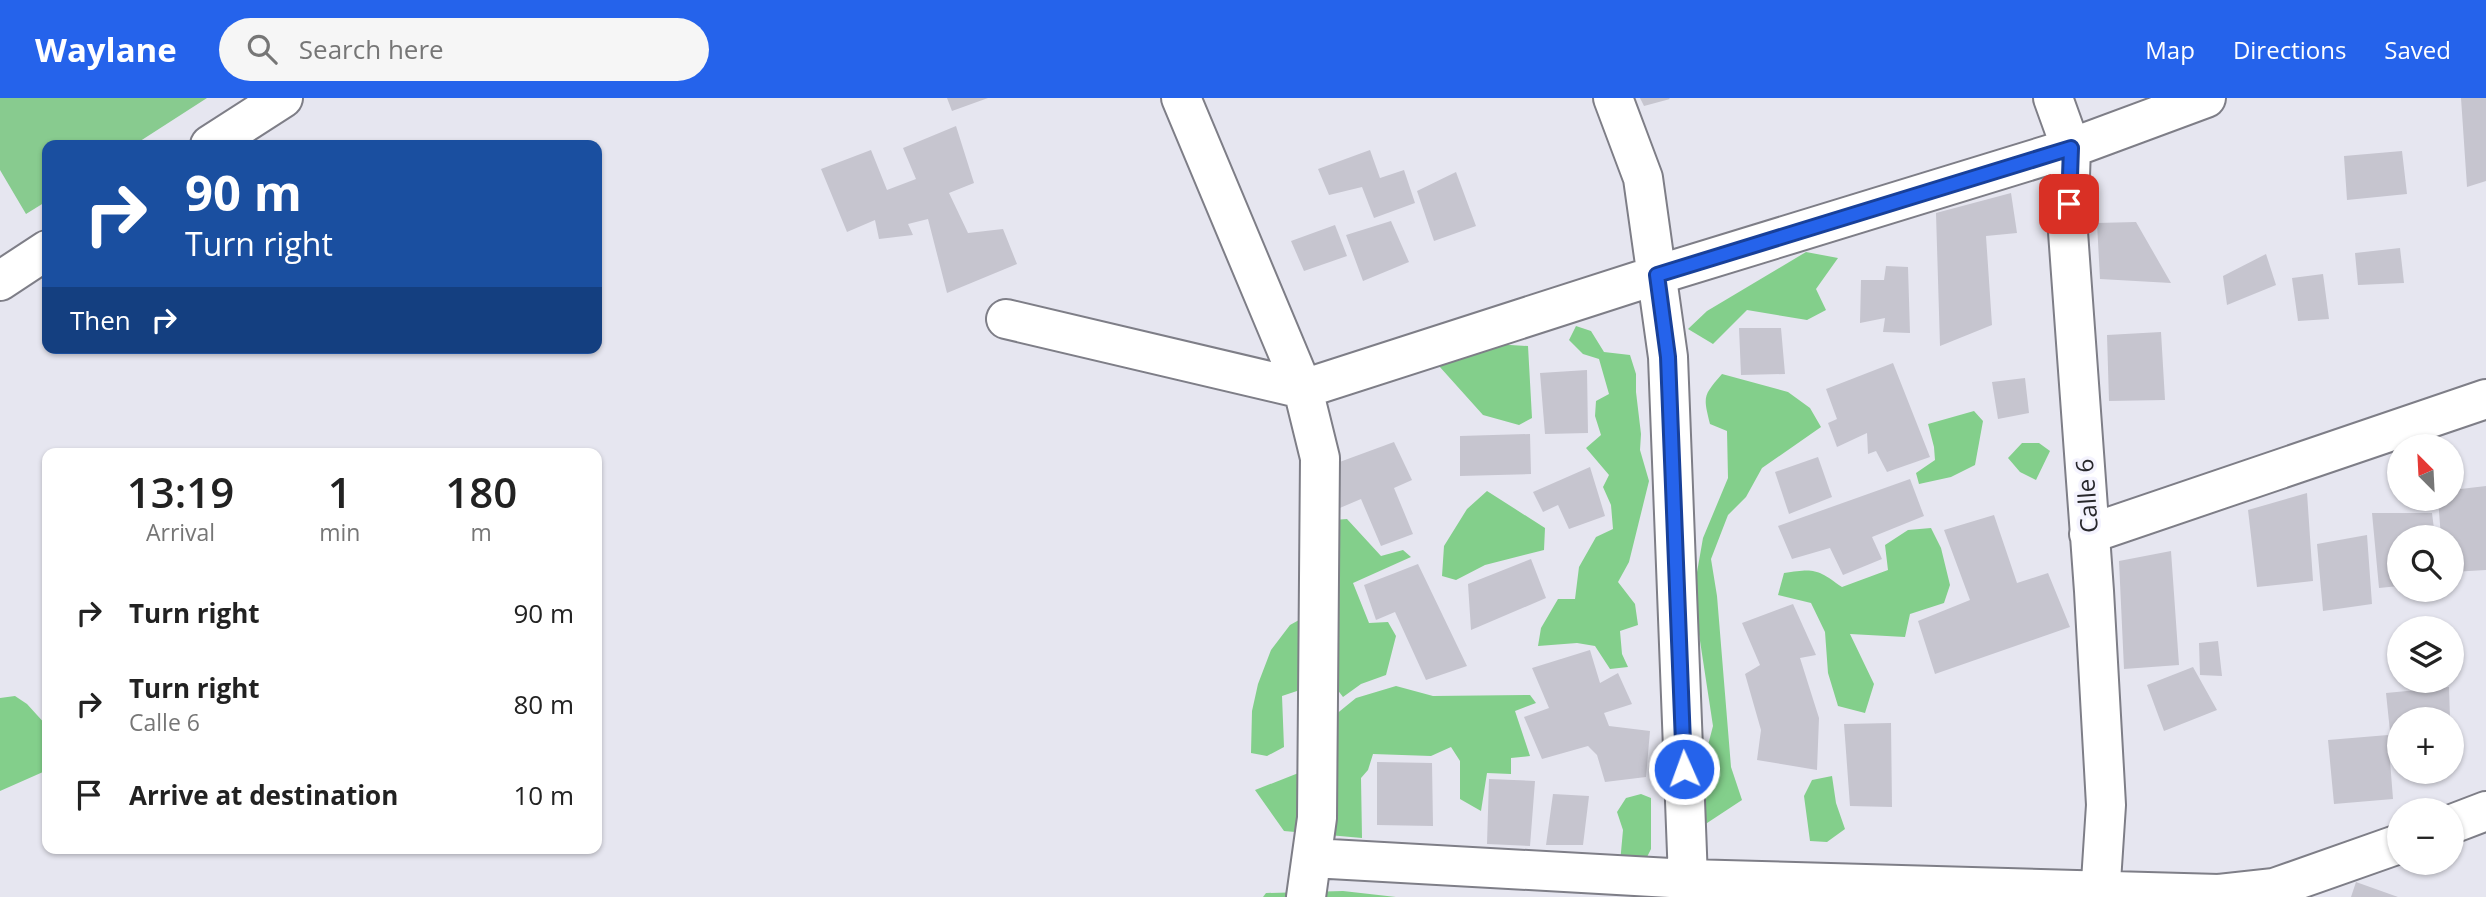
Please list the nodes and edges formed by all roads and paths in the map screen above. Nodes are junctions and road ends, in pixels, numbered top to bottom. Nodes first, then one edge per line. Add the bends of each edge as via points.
1 (283, 98) edge
2 (1181, 98) edge
3 (1613, 98) edge
4 (2053, 98) edge
5 (2206, 98) edge
6 (218, 140) edge
7 (2071, 148) junction
8 (42, 253) edge
9 (1657, 275) junction
10 (0, 281) edge
11 (1006, 319) dead end
12 (1303, 388) junction
13 (2486, 399) edge
14 (2089, 534) junction
15 (2486, 811) edge
16 (2464, 819) edge
17 (2387, 848) edge
18 (1312, 858) junction
19 (1688, 879) junction
20 (2100, 894) edge
21 (1306, 897) edge

1 - 6 street
2 - 12 street
3 - 9 street via 1643,178
4 - 7 street, Calle 6
5 - 7 street
7 - 9 street
7 - 14 street, Calle 6 via 2068,232
8 - 10 street
9 - 12 street
9 - 19 street via 1668,357
11 - 12 street
12 - 18 street via 1320,458 1317,818
13 - 14 street
14 - 20 street, Calle 6 via 2106,805
15 - 16 street
17 - 20 street via 2274,888 2219,894
18 - 19 street
18 - 21 street
19 - 20 street

